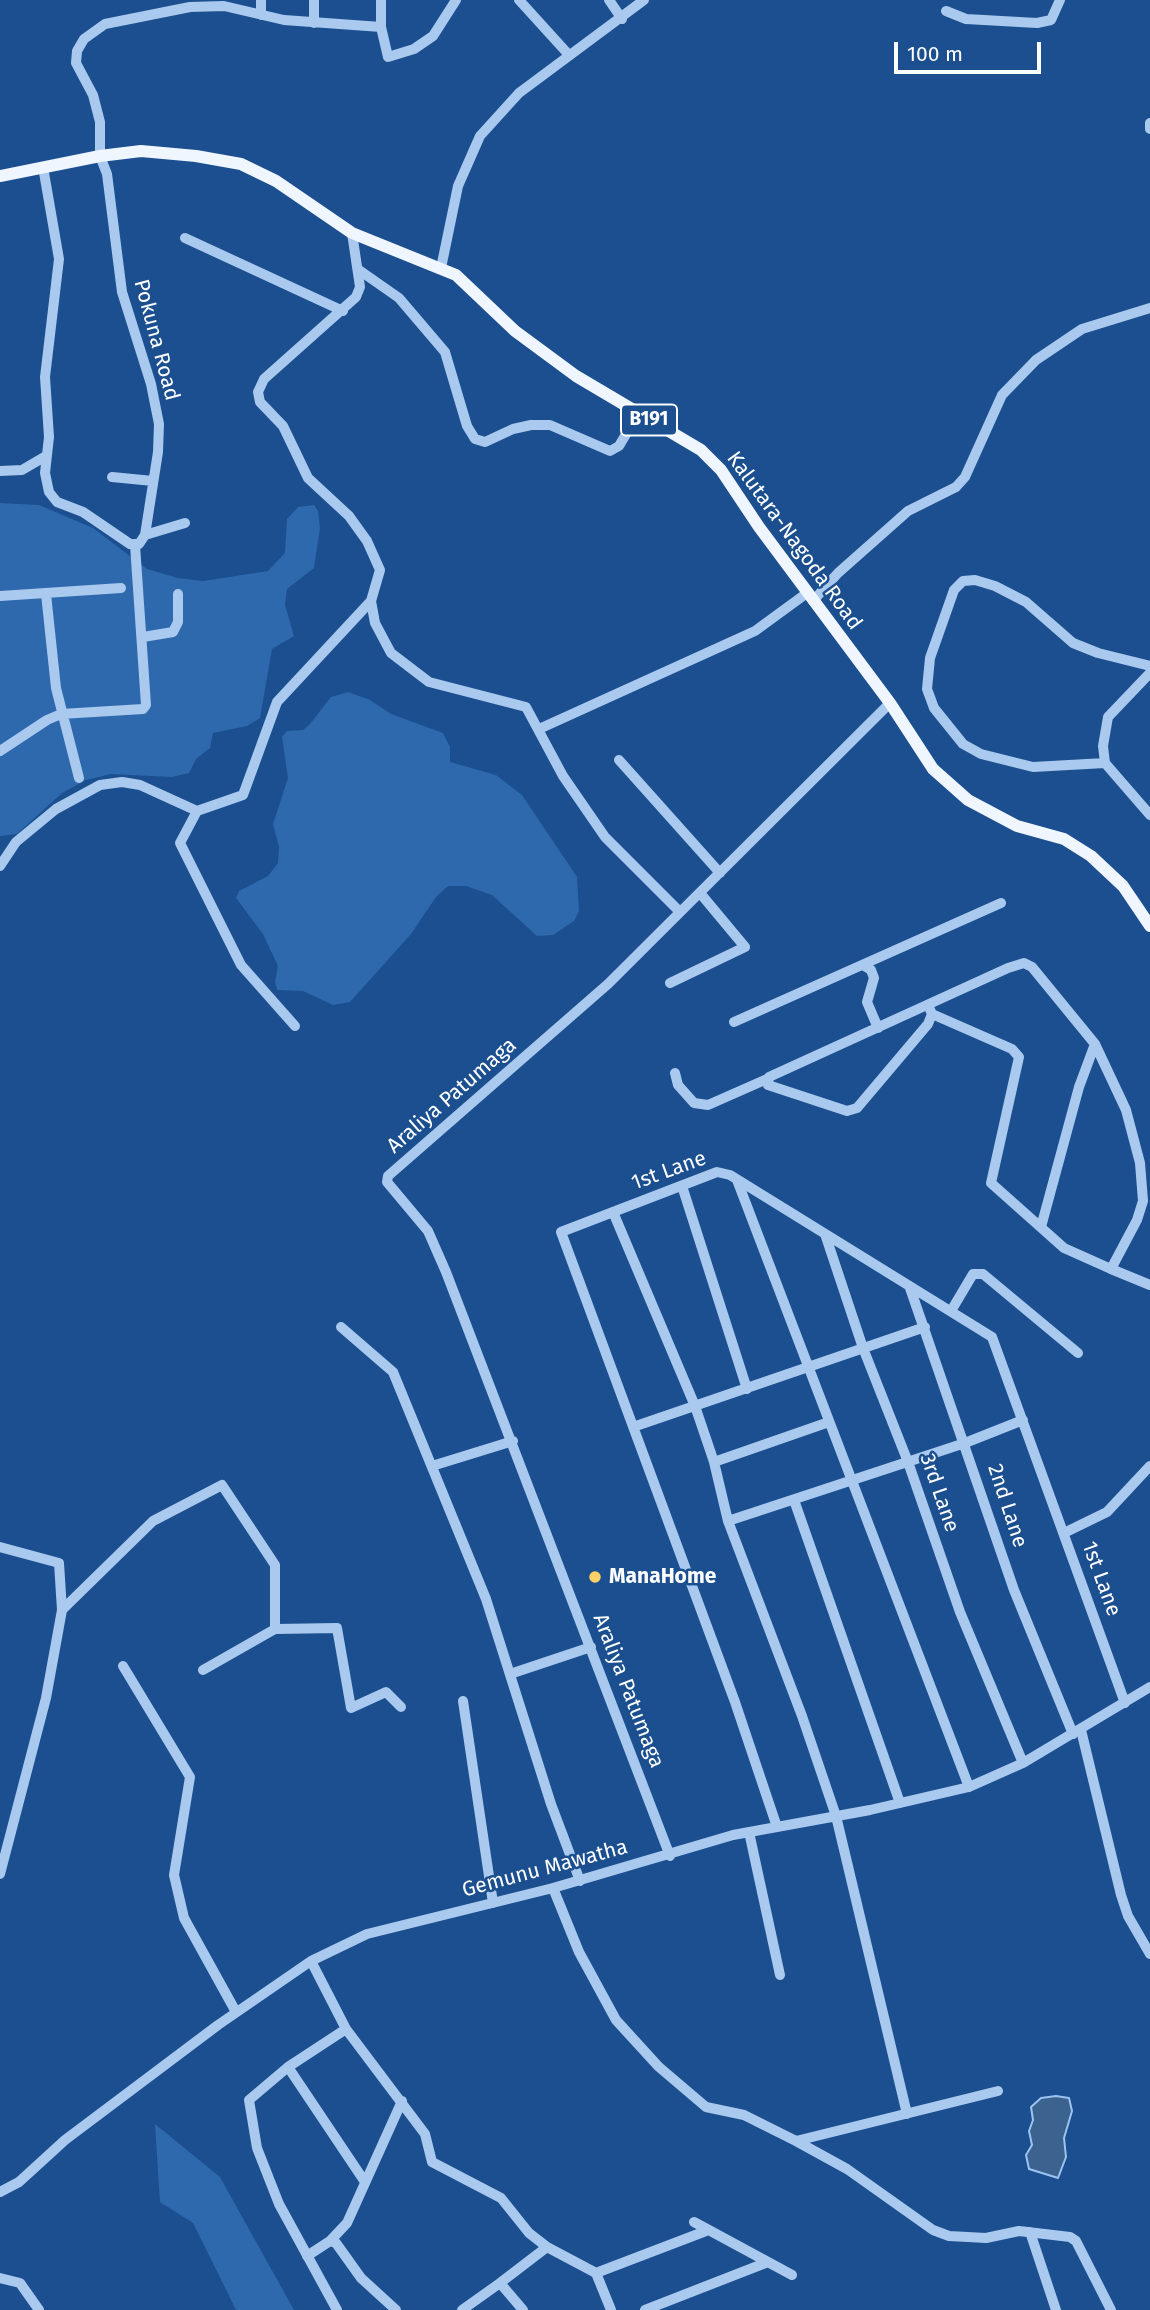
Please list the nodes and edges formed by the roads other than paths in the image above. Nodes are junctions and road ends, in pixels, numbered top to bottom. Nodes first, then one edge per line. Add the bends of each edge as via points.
1 (261, 0) edge
2 (314, 0) edge
3 (381, 0) edge
4 (456, 0) edge
5 (519, 0) edge
6 (609, 0) edge
7 (644, 0) edge
8 (1060, 0) edge
9 (190, 4) edge
10 (946, 11) dead end
11 (261, 15) junction
12 (622, 19) junction
13 (314, 23) junction
14 (380, 27) junction
15 (569, 55) junction
16 (1150, 122) edge
17 (1150, 130) edge
18 (100, 156) junction
19 (43, 167) junction
20 (0, 176) edge
21 (352, 233) junction
22 (185, 238) dead end
23 (441, 268) junction
24 (359, 270) junction
25 (1150, 308) edge
26 (344, 312) junction
27 (638, 414) junction
28 (46, 456) junction
29 (0, 471) edge
30 (112, 477) dead end
31 (153, 481) junction
32 (185, 523) dead end
33 (145, 535) junction
34 (135, 545) junction
35 (121, 588) dead end
36 (46, 594) junction
37 (178, 594) dead end
38 (0, 596) edge
39 (810, 597) junction
40 (371, 601) junction
41 (143, 637) junction
42 (1150, 666) edge
43 (1150, 673) edge
44 (890, 703) junction
45 (61, 715) junction
46 (539, 729) junction
47 (0, 751) edge
48 (620, 760) dead end
49 (1105, 763) junction
50 (79, 778) dead end
51 (197, 811) junction
52 (1150, 816) edge
53 (0, 866) edge
54 (720, 873) junction
55 (700, 893) junction
56 (1001, 904) dead end
57 (680, 912) junction
58 (1150, 926) edge
59 (863, 965) junction
60 (670, 983) dead end
61 (930, 1009) junction
62 (734, 1022) dead end
63 (295, 1026) dead end
64 (878, 1028) junction
65 (1095, 1044) junction
66 (675, 1073) dead end
67 (767, 1079) junction
68 (737, 1180) junction
69 (682, 1186) junction
70 (613, 1212) junction
71 (1041, 1227) junction
72 (825, 1233) junction
73 (1111, 1269) junction
74 (1150, 1286) edge
75 (910, 1288) junction
76 (951, 1311) junction
77 (341, 1327) dead end
78 (925, 1327) junction
79 (863, 1348) junction
80 (1078, 1353) dead end
81 (807, 1368) junction
82 (747, 1388) junction
83 (695, 1406) junction
84 (1023, 1420) junction
85 (829, 1422) junction
86 (633, 1427) junction
87 (513, 1441) junction
88 (965, 1443) junction
89 (714, 1462) junction
90 (908, 1462) junction
91 (432, 1466) junction
92 (1150, 1466) edge
93 (853, 1480) junction
94 (794, 1500) junction
95 (728, 1521) junction
96 (1064, 1533) junction
97 (0, 1546) edge
98 (62, 1610) junction
99 (275, 1629) junction
100 (591, 1647) junction
101 (123, 1666) dead end
102 (203, 1670) dead end
103 (510, 1674) junction
104 (1150, 1687) edge
105 (463, 1701) dead end
106 (1125, 1703) junction
107 (401, 1707) dead end
108 (1077, 1732) junction
109 (1023, 1763) junction
110 (969, 1787) junction
111 (900, 1803) junction
112 (836, 1816) junction
113 (776, 1827) junction
114 (749, 1832) junction
115 (670, 1856) junction
116 (0, 1874) edge
117 (580, 1881) junction
118 (553, 1888) junction
119 (493, 1903) junction
120 (1150, 1954) edge
121 (311, 1961) junction
122 (780, 1975) dead end
123 (236, 2012) junction
124 (346, 2029) junction
125 (288, 2067) junction
126 (998, 2091) dead end
127 (402, 2101) junction
128 (907, 2115) junction
129 (796, 2141) junction
130 (365, 2182) junction
131 (0, 2192) edge
132 (694, 2222) dead end
133 (706, 2231) junction
134 (1030, 2232) junction
135 (330, 2241) junction
136 (547, 2247) junction
137 (307, 2256) junction
138 (768, 2262) junction
139 (596, 2273) junction
140 (792, 2275) dead end
141 (0, 2278) edge
142 (500, 2283) junction
143 (39, 2310) edge
144 (337, 2310) edge
145 (396, 2310) edge
146 (462, 2310) edge
147 (523, 2310) edge
148 (611, 2310) edge
149 (645, 2310) edge
150 (1056, 2310) edge
151 (1111, 2310) edge

1 - 11 street
2 - 13 street
3 - 14 street
4 - 14 street via 433,36 414,49 388,57
5 - 15 street
6 - 12 street
7 - 12 street
8 - 10 street via 1051,20 1037,23 966,19
9 - 11 street, Pokuna Road
9 - 18 street, Pokuna Road via 115,21 84,39 76,63 93,95 100,122
11 - 13 street, Pokuna Road
12 - 15 street
13 - 14 street, Pokuna Road
15 - 23 street via 519,93 480,136 458,186
16 - 17 street
18 - 19 main road, Kalutara-Nagoda Road / B191
18 - 21 main road, Kalutara-Nagoda Road / B191 via 164,152 241,164 276,181
18 - 31 street, Pokuna Road via 107,174 121,292 159,424
19 - 20 main road, Kalutara-Nagoda Road / B191
19 - 28 street via 59,259 45,377
21 - 23 main road, Kalutara-Nagoda Road / B191
21 - 24 street
22 - 26 street
23 - 27 main road, Kalutara-Nagoda Road / B191 via 456,275 525,339
24 - 26 street via 360,287
24 - 27 street via 399,298 445,352 475,439 485,442 513,429 550,425 610,451 619,446
25 - 39 street via 1082,329 1036,360 1002,395 965,477 956,487 908,511
26 - 40 street via 277,366 264,379 258,398 283,426 308,478 349,516 367,541 380,570
27 - 39 main road, Kalutara-Nagoda Road / B191 via 701,450 721,470
28 - 29 street via 22,470
28 - 34 street via 49,492 57,502 83,512
30 - 31 street
31 - 33 street, Pokuna Road
32 - 33 street
33 - 34 street
34 - 41 street
35 - 36 street
36 - 38 street
36 - 45 street
37 - 41 street via 178,622 173,632
39 - 44 main road, Kalutara-Nagoda Road / B191
39 - 46 street via 755,631
40 - 46 street via 383,640 406,668 454,691 526,707
40 - 51 street via 277,702 243,794
41 - 45 street via 148,700 143,709
42 - 49 street via 1073,643 1026,602 995,586 963,581 954,590 930,658 927,689 934,708 963,744 981,754 1033,767
43 - 49 street via 1108,717
44 - 54 street, Araliya Patumaga
44 - 58 main road, Kalutara-Nagoda Road / B191 via 918,750 953,788 1017,826 1063,839 1091,856 1123,886
45 - 47 street
45 - 50 street
46 - 57 street via 562,776 606,837
48 - 54 street
49 - 52 street
51 - 53 street via 141,785 100,785 46,817 16,842
51 - 63 street via 180,843 241,965
54 - 55 street, Araliya Patumaga
55 - 57 street, Araliya Patumaga
55 - 60 street via 745,947
56 - 59 street
57 - 87 street, Araliya Patumaga via 608,984 388,1176 387,1182 428,1231
59 - 62 street
59 - 64 street via 874,978 867,1002
61 - 64 street
61 - 65 street via 1024,963
61 - 67 street via 928,1024 857,1108 847,1111 772,1089
61 - 71 street via 1012,1049 1019,1058 991,1183
64 - 67 street
65 - 71 street
65 - 73 street via 1126,1110 1142,1178 1141,1209
66 - 67 street via 678,1085 694,1103 708,1105
68 - 69 street, 1st Lane via 717,1172
68 - 72 street, 1st Lane
68 - 81 street
69 - 70 street, 1st Lane
69 - 82 street
70 - 83 street
70 - 86 street, 1st Lane via 561,1233
71 - 73 street via 1064,1248
72 - 75 street, 1st Lane
72 - 79 street, 3rd Lane
73 - 74 street
75 - 76 street, 1st Lane
75 - 78 street, 2nd Lane
76 - 80 street via 973,1274 983,1274
76 - 84 street, 1st Lane via 992,1338
77 - 91 street via 393,1371
78 - 79 street
78 - 88 street, 2nd Lane
79 - 81 street
79 - 90 street, 3rd Lane
81 - 82 street
81 - 85 street
82 - 83 street
83 - 86 street
83 - 89 street
84 - 88 street
84 - 96 street, 1st Lane
85 - 89 street
85 - 93 street
86 - 113 street, 1st Lane
87 - 91 street
87 - 100 street, Araliya Patumaga
88 - 90 street
88 - 108 street, 2nd Lane via 1014,1590
89 - 95 street
90 - 93 street
90 - 109 street, 3rd Lane via 960,1612
91 - 103 street via 486,1599
92 - 96 street via 1107,1512
93 - 94 street
93 - 110 street
94 - 95 street
94 - 111 street
95 - 112 street
96 - 106 street, 1st Lane
97 - 98 street via 59,1563
98 - 99 street via 153,1521 222,1485 275,1565
98 - 116 street via 46,1698
99 - 102 street
99 - 107 street via 337,1628 351,1708 386,1692
100 - 103 street
100 - 115 street, Araliya Patumaga
101 - 123 street via 190,1777 174,1875 184,1918
103 - 117 street
104 - 106 street, Gemunu Mawatha
105 - 119 street
106 - 108 street, Gemunu Mawatha
108 - 109 street, Gemunu Mawatha
108 - 120 street, 2nd Lane via 1109,1834 1121,1895
109 - 110 street, Gemunu Mawatha
110 - 111 street, Gemunu Mawatha
111 - 112 street, Gemunu Mawatha
112 - 113 street, Gemunu Mawatha
112 - 128 street
113 - 114 street, Gemunu Mawatha
114 - 115 street, Gemunu Mawatha
114 - 122 street
115 - 117 street, Gemunu Mawatha
117 - 118 street, Gemunu Mawatha
118 - 119 street, Gemunu Mawatha
118 - 129 street via 579,1952 616,2020 659,2067 706,2107 744,2115
119 - 121 street, Gemunu Mawatha via 368,1934
121 - 123 street, Gemunu Mawatha
121 - 124 street
123 - 131 street, Gemunu Mawatha via 65,2140 19,2182
124 - 125 street
124 - 127 street
125 - 130 street
125 - 137 street via 249,2100 257,2148 279,2204
126 - 128 street
127 - 130 street
127 - 136 street via 425,2134 432,2162 500,2198
128 - 129 street
129 - 134 street via 847,2169 933,2230 949,2236 986,2238
130 - 135 street via 347,2223
132 - 133 street
133 - 138 street
133 - 139 street
134 - 150 street
134 - 151 street via 1076,2241
135 - 137 street
135 - 145 street
136 - 139 street
136 - 142 street
137 - 144 street
138 - 140 street
138 - 149 street
139 - 148 street
141 - 143 street via 20,2283
142 - 146 street
142 - 147 street

